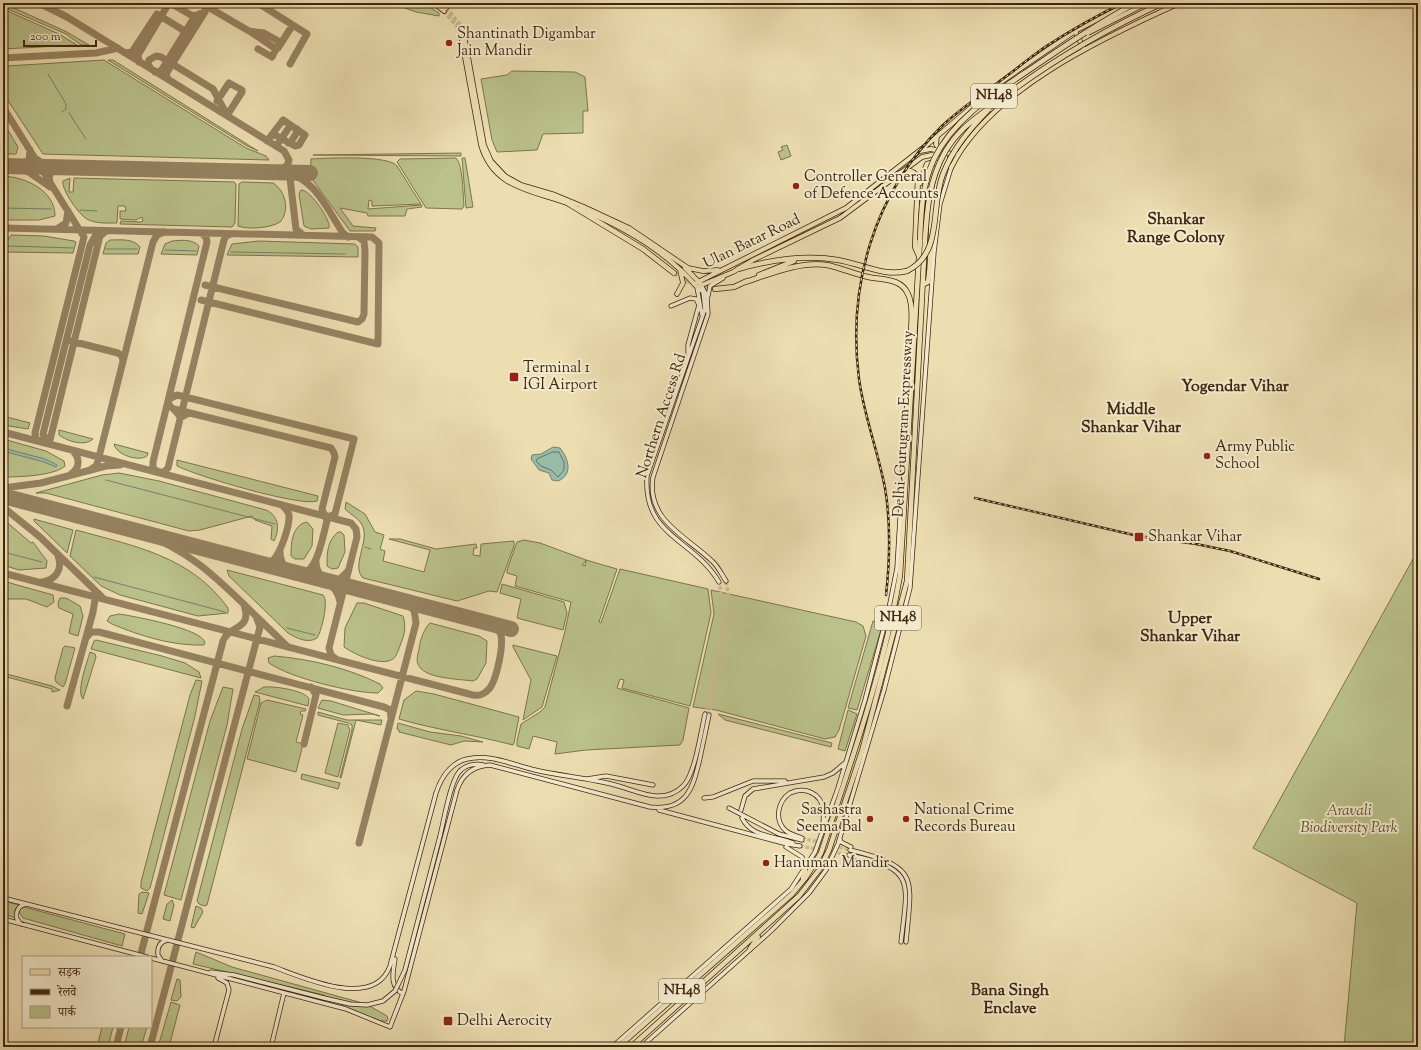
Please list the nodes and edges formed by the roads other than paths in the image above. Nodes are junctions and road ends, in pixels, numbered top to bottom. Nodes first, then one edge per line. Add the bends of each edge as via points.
1 (434, 3) edge
2 (440, 3) edge
3 (1130, 3) edge
4 (1136, 3) edge
5 (1147, 3) edge
6 (1163, 3) edge
7 (1180, 3) edge
8 (1075, 31) junction
9 (1072, 41) junction
10 (1084, 51) junction
11 (979, 100) junction
12 (995, 104) junction
13 (991, 115) junction
14 (939, 134) junction
15 (961, 149) junction
16 (914, 155) junction
17 (943, 155) junction
18 (951, 168) junction
19 (940, 174) junction
20 (897, 175) junction
21 (919, 191) junction
22 (569, 204) junction
23 (930, 231) junction
24 (923, 240) junction
25 (935, 242) junction
26 (919, 256) junction
27 (806, 258) junction
28 (680, 265) junction
29 (725, 269) junction
30 (738, 269) junction
31 (733, 272) junction
32 (674, 273) tunnel mouth
33 (745, 282) junction
34 (698, 284) junction
35 (924, 284) junction
36 (715, 289) tunnel mouth
37 (677, 294) dead end
38 (671, 306) dead end
39 (708, 314) junction
40 (914, 346) junction
41 (909, 354) junction
42 (688, 355) junction
43 (650, 470) junction
44 (655, 471) junction
45 (726, 581) tunnel mouth
46 (719, 582) tunnel mouth
47 (846, 762) junction
48 (490, 765) junction
49 (586, 779) junction
50 (804, 781) junction
51 (653, 785) dead end
52 (704, 798) dead end
53 (650, 807) junction
54 (729, 808) dead end
55 (741, 810) dead end
56 (742, 818) dead end
57 (822, 833) junction
58 (840, 838) junction
59 (786, 847) dead end
60 (848, 855) tunnel mouth
61 (805, 869) junction
62 (802, 882) junction
63 (3, 898) edge
64 (29, 904) junction
65 (3, 919) edge
66 (24, 925) junction
67 (762, 930) junction
68 (170, 940) junction
69 (901, 942) dead end
70 (906, 942) dead end
71 (397, 946) junction
72 (750, 949) junction
73 (143, 956) edge
74 (152, 958) edge
75 (163, 961) junction
76 (202, 972) junction
77 (284, 993) junction
78 (403, 994) junction
79 (214, 1047) edge
80 (271, 1047) edge
81 (612, 1047) edge
82 (618, 1047) edge
83 (631, 1047) edge
84 (641, 1047) edge

1 - 2 main road via 445,9
3 - 8 main road, Ulan Batar Road
4 - 9 highway, Delhi-Gurugram Expressway / NH48, bridge via 1100,22
5 - 9 main road, bridge
6 - 12 highway, Delhi-Gurugram Expressway / NH48, bridge via 1080,46 1020,84
7 - 10 main road
8 - 10 main road
8 - 11 main road, Ulan Batar Road via 1000,82
9 - 24 highway, Delhi-Gurugram Expressway / NH48, bridge via 1016,78 966,116 946,139 926,184 922,206
10 - 13 main road via 1030,85
11 - 13 main road via 976,106 978,112 984,116
11 - 14 main road, Ulan Batar Road
12 - 24 highway, Delhi-Gurugram Expressway / NH48, bridge via 967,124 945,153 931,186
12 - 27 highway, bridge via 968,132 950,158 938,189 932,240 924,259 907,270 884,272 838,260
13 - 15 main road
14 - 15 main road via 936,142 940,150 952,154
14 - 16 main road, Ulan Batar Road
15 - 18 main road
16 - 17 main road via 931,149
16 - 29 main road, Ulan Batar Road via 846,208
17 - 18 main road
17 - 19 highway
17 - 20 main road, Ulan Batar Road via 924,155
18 - 25 main road via 940,204
19 - 21 highway via 937,163 927,164
19 - 23 highway via 933,201
20 - 21 highway via 905,170 914,172 918,178
20 - 30 main road, Ulan Batar Road via 847,214
21 - 26 highway via 915,247
22 - 28 main road via 626,231
22 - 28 main road via 511,184 486,161 480,145 464,40 484,145 491,161 504,176 521,185 555,195 629,228 658,246
22 - 32 highway via 643,249
23 - 25 highway
23 - 35 highway via 929,278
24 - 26 highway, Delhi-Gurugram Expressway / NH48
24 - 35 highway, Delhi-Gurugram Expressway / NH48
25 - 58 main road via 910,588 884,690
26 - 40 highway, Delhi-Gurugram Expressway / NH48
27 - 30 highway via 768,261
27 - 33 highway via 771,269
28 - 29 main road via 703,271
28 - 34 main road
28 - 37 main road via 683,279 682,287
29 - 34 main road, Ulan Batar Road
30 - 31 main road, Ulan Batar Road
31 - 34 main road, Ulan Batar Road
31 - 39 main road via 709,288
33 - 36 highway via 734,287
33 - 41 highway via 813,264 828,265 893,281 905,289 911,302
34 - 39 main road, Northern Access Rd via 707,296
34 - 42 main road, Northern Access Rd via 704,296 705,309
35 - 67 highway, Delhi-Gurugram Expressway / NH48 via 907,580 903,599 862,751 829,850 810,883
38 - 42 main road via 690,298 699,302 699,311 688,345
39 - 44 main road, Northern Access Rd
40 - 41 main road
40 - 62 highway, Delhi-Gurugram Expressway / NH48 via 904,533 896,597 858,741 821,853
41 - 47 main road via 895,582 865,700
42 - 43 main road, Northern Access Rd
43 - 44 main road
43 - 46 main road, Northern Access Rd via 646,492 655,518 706,563
44 - 45 main road, Northern Access Rd via 652,493 660,516 714,562
47 - 50 main road via 828,776
47 - 57 main road
48 - 53 main road
48 - 76 main road, bridge via 472,764 460,772 454,783 406,966 395,991 383,1000 367,1005 350,1004 234,975
48 - 78 main road via 472,769 459,785
49 - 51 main road via 606,776
49 - 53 main road via 652,796 664,796 675,792 690,776 707,715 696,774 689,792 671,807
49 - 71 main road via 484,758 467,759 449,769 436,793
50 - 52 main road via 753,780 713,797
50 - 55 main road via 753,789 744,796
53 - 56 main road via 799,846 756,832 746,826
54 - 57 main road via 779,834 802,839 785,830 779,817 779,808 787,795 797,791 810,792 817,796 824,812
57 - 61 main road
58 - 70 main road via 841,842 850,848 897,866 908,880 910,894
58 - 72 main road via 819,882
59 - 61 main road via 802,857
60 - 69 main road via 885,864 904,881 906,895
61 - 62 highway
61 - 81 main road via 791,889
62 - 82 highway, NH48 via 792,894
63 - 64 main road
64 - 66 main road via 23,905 17,911 17,918
64 - 68 main road
65 - 66 main road
66 - 73 main road
67 - 72 highway
67 - 83 highway, NH48
68 - 71 main road via 274,967 301,978 337,987 362,989 372,987 386,977
68 - 75 main road via 163,941 158,947 158,955
71 - 78 main road via 392,978 395,987
72 - 84 main road
74 - 75 main road
75 - 76 main road
76 - 77 main road
76 - 79 main road via 224,980 229,987
77 - 78 main road via 353,1012 390,1027
77 - 80 main road

